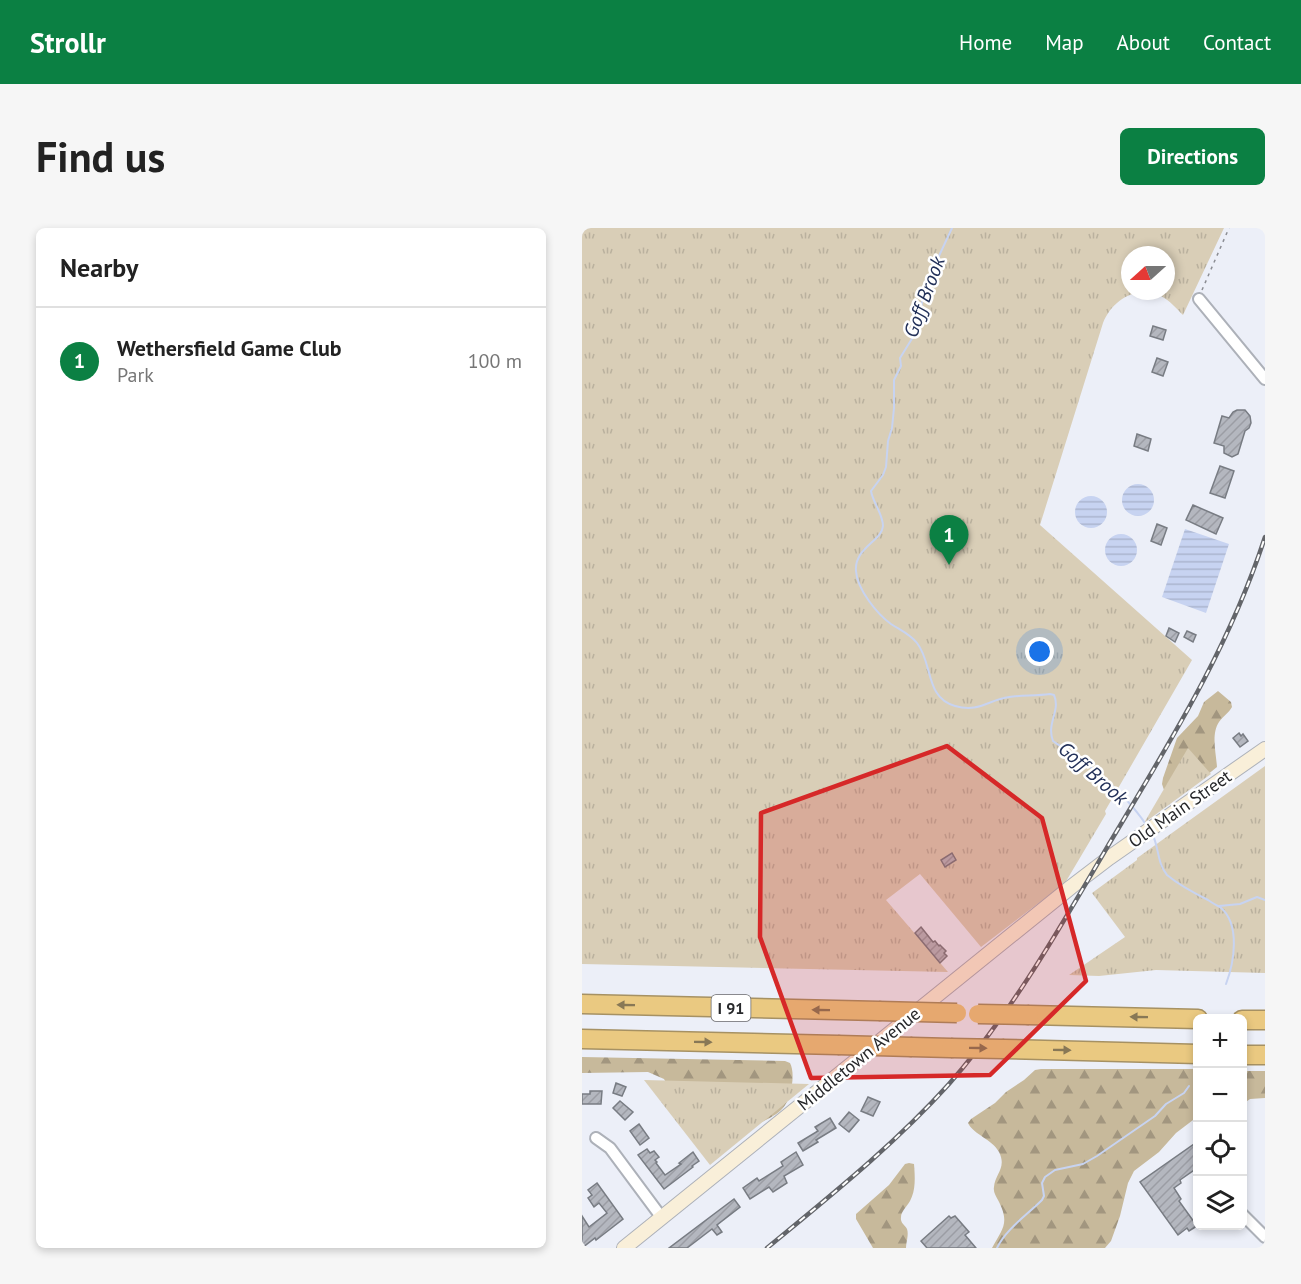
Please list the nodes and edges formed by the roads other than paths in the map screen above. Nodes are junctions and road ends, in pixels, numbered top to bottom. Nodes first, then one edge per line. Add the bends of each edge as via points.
1 (1199, 299) road end
2 (1265, 379) edge
3 (1265, 749) edge
4 (1094, 869) joint
5 (582, 1004) edge
6 (1193, 1019) edge
7 (1247, 1020) edge
8 (1265, 1020) edge
9 (582, 1039) edge
10 (1193, 1054) edge
11 (1247, 1055) edge
12 (1265, 1055) edge
13 (596, 1138) dead end
14 (662, 1218) junction
15 (1247, 1219) edge
16 (1265, 1237) edge
17 (624, 1248) edge

1 - 2 street
3 - 4 street, Old Main Street
4 - 14 street, Middletown Avenue
6 -> 5 highway, I 91, bridge
7 - 8 highway
9 -> 10 highway, I 91, bridge
11 - 12 highway
13 - 14 street via 610,1148
14 - 17 street, Middletown Avenue
15 - 16 street

